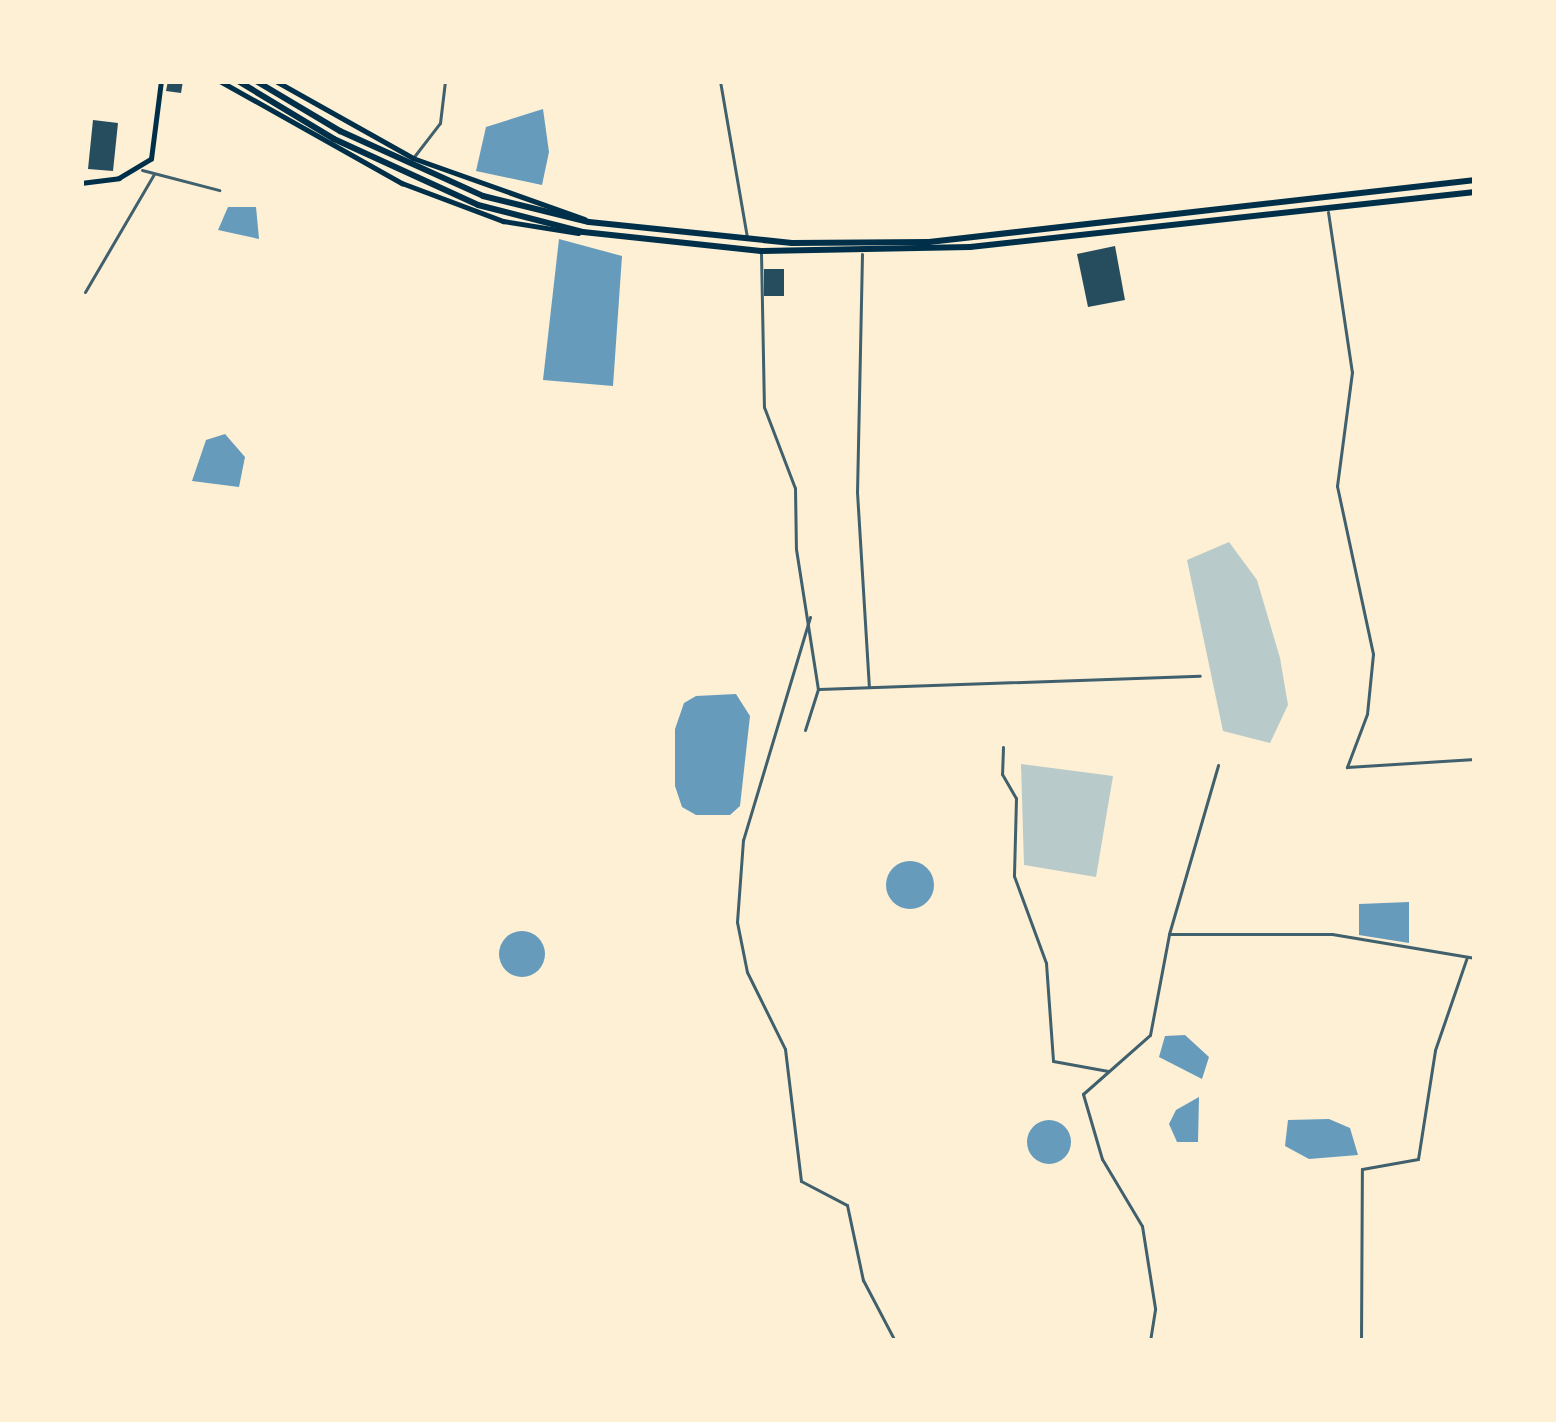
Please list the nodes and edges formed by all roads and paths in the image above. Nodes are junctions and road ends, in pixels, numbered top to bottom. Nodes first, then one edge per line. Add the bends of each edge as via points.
1 (161, 81) edge
2 (220, 81) edge
3 (238, 81) edge
4 (256, 81) edge
5 (276, 81) edge
6 (445, 81) edge
7 (720, 81) edge
8 (413, 158) junction
9 (142, 170) junction
10 (154, 174) junction
11 (1475, 180) edge
12 (81, 183) edge
13 (219, 190) dead end
14 (1475, 192) edge
15 (1327, 210) junction
16 (1180, 214) junction
17 (589, 222) junction
18 (1181, 227) junction
19 (584, 232) junction
20 (747, 239) junction
21 (761, 251) junction
22 (862, 254) junction
23 (85, 292) dead end
24 (810, 617) junction
25 (1200, 676) dead end
26 (869, 687) junction
27 (818, 689) junction
28 (805, 730) dead end
29 (1003, 747) dead end
30 (1475, 758) edge
31 (1218, 765) dead end
32 (1168, 934) junction
33 (1467, 957) junction
34 (1475, 958) edge
35 (1108, 1071) junction
36 (895, 1341) edge
37 (1150, 1341) edge
38 (1361, 1341) edge

1 - 9 main road via 158,132
2 - 19 main road via 402,183 503,221 560,236
3 - 19 highway via 395,170 491,209
4 - 17 highway via 409,165 483,196
5 - 8 main road
6 - 8 street via 440,123
7 - 20 street
8 - 17 main road
9 - 10 street
9 - 12 main road
10 - 13 street
10 - 23 street
11 - 16 highway
14 - 15 highway
15 - 18 highway
15 - 30 street via 1352,372 1336,486 1373,654 1367,714 1347,767
16 - 18 highway
16 - 20 highway via 928,242
17 - 20 highway
18 - 22 highway
19 - 21 highway
21 - 22 highway
21 - 24 street via 764,406 795,488
22 - 26 street via 857,492
24 - 27 street
24 - 36 street via 743,840 737,922 747,972 785,1049 800,1181 847,1205 863,1280
25 - 26 street
26 - 27 street
27 - 28 street
29 - 35 street via 1002,775 1016,798 1014,876 1046,963 1053,1061
31 - 32 street
32 - 33 street via 1333,934
32 - 35 street via 1150,1035
33 - 34 street
33 - 38 street via 1435,1050 1418,1159 1362,1168
35 - 37 street via 1083,1094 1081,1109 1142,1226 1155,1308

